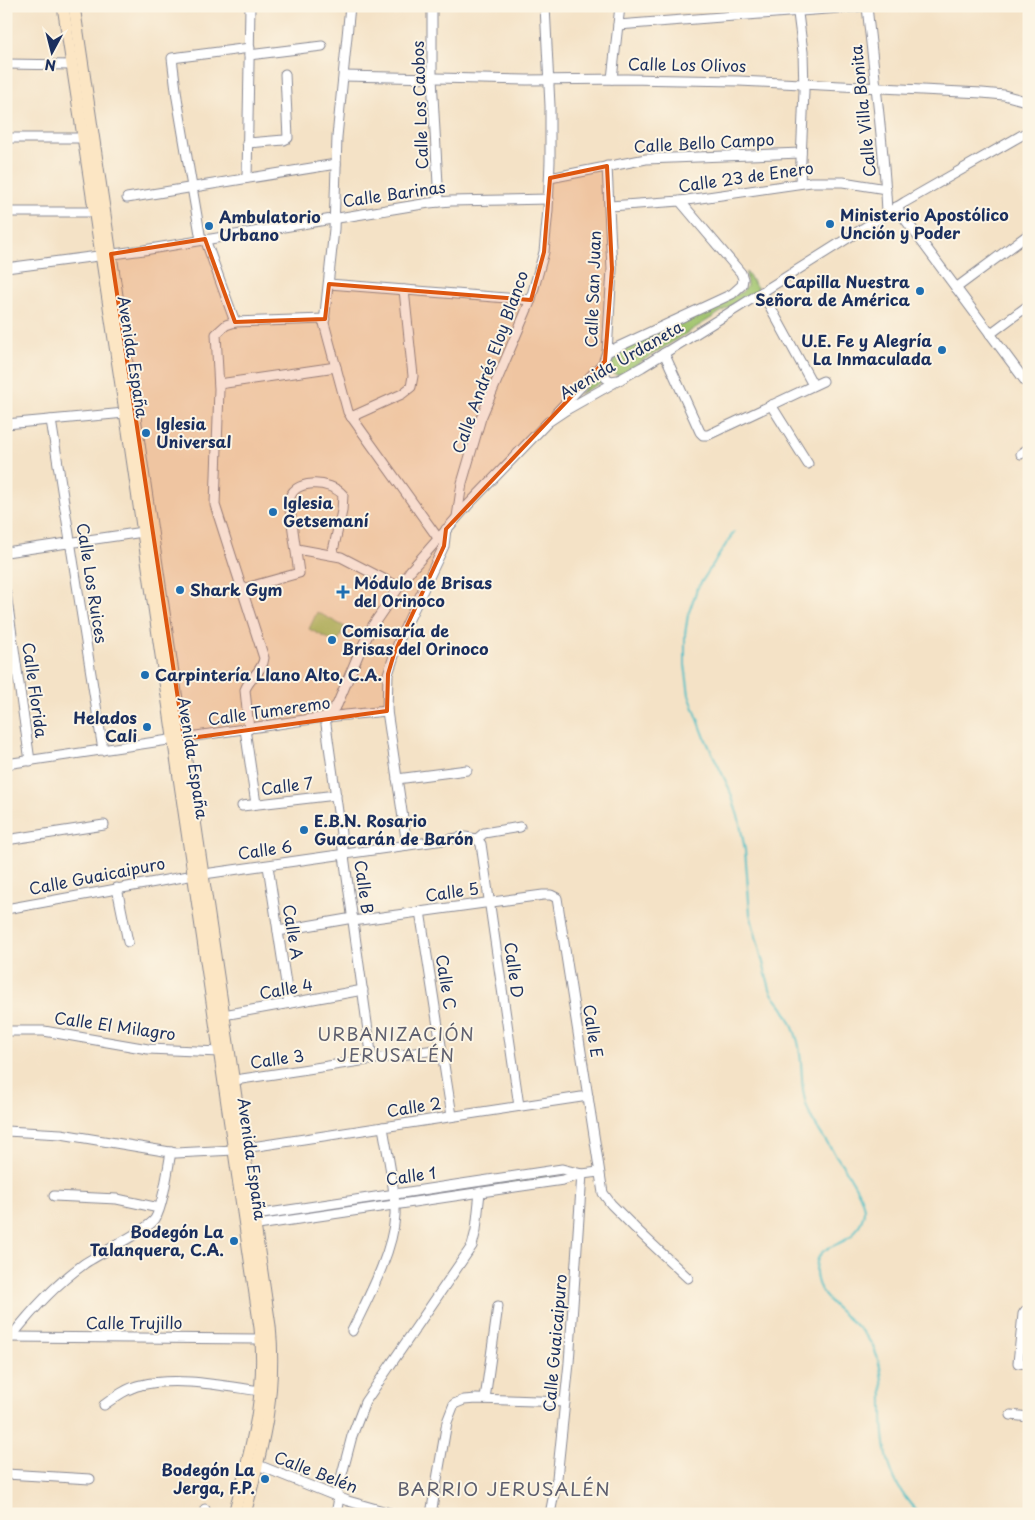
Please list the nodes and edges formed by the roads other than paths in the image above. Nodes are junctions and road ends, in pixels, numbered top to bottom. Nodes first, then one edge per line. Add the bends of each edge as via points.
1 (63, 6) edge
2 (74, 6) edge
3 (250, 6) edge
4 (350, 6) edge
5 (432, 6) edge
6 (545, 6) edge
7 (620, 6) edge
8 (867, 6) edge
9 (797, 9) edge
10 (618, 25) junction
11 (322, 46) dead end
12 (249, 51) junction
13 (6, 64) edge
14 (72, 66) junction
15 (285, 74) dead end
16 (344, 76) junction
17 (432, 78) junction
18 (612, 79) junction
19 (549, 80) junction
20 (804, 83) junction
21 (875, 86) junction
22 (1029, 102) edge
23 (1029, 131) edge
24 (6, 138) edge
25 (83, 138) junction
26 (248, 143) junction
27 (801, 153) junction
28 (336, 164) junction
29 (607, 166) junction
30 (247, 178) junction
31 (550, 178) junction
32 (800, 183) junction
33 (192, 187) junction
34 (886, 189) junction
35 (127, 198) dead end
36 (549, 199) junction
37 (680, 201) junction
38 (439, 202) junction
39 (610, 206) junction
40 (896, 207) junction
41 (6, 212) edge
42 (94, 212) junction
43 (888, 212) junction
44 (335, 218) junction
45 (1029, 234) edge
46 (203, 240) junction
47 (106, 255) junction
48 (6, 268) edge
49 (329, 284) junction
50 (956, 288) junction
51 (404, 290) junction
52 (762, 292) junction
53 (531, 300) junction
54 (1029, 305) edge
55 (325, 319) junction
56 (235, 322) junction
57 (990, 334) junction
58 (664, 353) junction
59 (606, 356) junction
60 (336, 367) junction
61 (618, 380) junction
62 (823, 381) dead end
63 (1028, 382) edge
64 (219, 384) junction
65 (813, 385) junction
66 (771, 405) junction
67 (125, 413) junction
68 (351, 417) junction
69 (52, 420) junction
70 (548, 422) junction
71 (6, 424) edge
72 (808, 464) dead end
73 (456, 517) junction
74 (446, 529) junction
75 (143, 532) junction
76 (438, 538) junction
77 (70, 543) junction
78 (297, 549) junction
79 (6, 552) edge
80 (332, 555) junction
81 (398, 587) junction
82 (242, 589) junction
83 (6, 593) edge
84 (387, 711) junction
85 (326, 718) junction
86 (248, 729) junction
87 (179, 740) junction
88 (103, 750) junction
89 (30, 761) junction
90 (6, 764) edge
91 (466, 770) dead end
92 (397, 779) junction
93 (336, 795) junction
94 (256, 804) junction
95 (242, 806) dead end
96 (104, 826) dead end
97 (520, 827) dead end
98 (477, 839) junction
99 (6, 840) edge
100 (407, 845) junction
101 (344, 854) junction
102 (268, 866) junction
103 (199, 874) junction
104 (117, 888) junction
105 (555, 897) joint
106 (489, 902) junction
107 (6, 908) edge
108 (420, 912) junction
109 (353, 919) junction
110 (278, 931) junction
111 (128, 942) dead end
112 (363, 990) junction
113 (289, 1003) junction
114 (220, 1016) junction
115 (6, 1031) edge
116 (441, 1049) junction
117 (220, 1052) junction
118 (372, 1060) junction
119 (235, 1080) junction
120 (588, 1096) junction
121 (519, 1106) junction
122 (452, 1116) junction
123 (383, 1127) junction
124 (6, 1131) edge
125 (240, 1149) junction
126 (171, 1152) junction
127 (599, 1172) junction
128 (582, 1174) junction
129 (480, 1192) junction
130 (393, 1194) junction
131 (54, 1196) dead end
132 (394, 1205) junction
133 (159, 1208) junction
134 (250, 1221) junction
135 (688, 1278) dead end
136 (498, 1306) dead end
137 (1029, 1311) edge
138 (352, 1331) dead end
139 (9, 1337) edge
140 (261, 1339) junction
141 (1029, 1364) edge
142 (261, 1391) junction
143 (486, 1399) junction
144 (565, 1402) junction
145 (104, 1405) dead end
146 (1011, 1415) dead end
147 (1029, 1417) edge
148 (258, 1465) junction
149 (6, 1474) edge
150 (90, 1479) dead end
151 (338, 1497) junction
152 (234, 1514) edge
153 (245, 1514) edge
154 (336, 1514) edge
155 (394, 1514) edge
156 (431, 1514) edge
157 (550, 1514) edge

1 - 14 main road, Avenida España
2 - 47 main road, Avenida España
3 - 12 street
4 - 16 street
5 - 17 street, Calle Los Caobos
6 - 19 street, Calle Andrés Eloy Blanco
7 - 10 street
8 - 9 street
8 - 21 street, Calle Villa Bonita
9 - 10 street
9 - 20 street
10 - 18 street
11 - 12 street
12 - 26 street
12 - 33 street via 172,58
13 - 14 street
14 - 25 main road, Avenida España
15 - 26 street via 288,138
16 - 17 street, Calle Los Olivos
16 - 28 street
17 - 19 street, Calle Los Olivos
17 - 38 street, Calle Los Caobos
18 - 19 street, Calle Los Olivos
18 - 20 street, Calle Los Olivos
19 - 31 street, Calle Andrés Eloy Blanco
20 - 21 street, Calle Los Olivos
20 - 27 street
21 - 22 street, Calle Los Olivos via 982,93
21 - 34 street, Calle Villa Bonita
23 - 40 street, Avenida Urdaneta
24 - 25 street
25 - 42 main road, Avenida España
26 - 30 street
27 - 29 street, Calle Bello Campo via 664,157
27 - 32 street
28 - 30 street
28 - 44 street
29 - 31 street, Calle Bello Campo
29 - 39 street, Calle San Juan
30 - 33 street
31 - 36 street, Calle Andrés Eloy Blanco
32 - 34 street, Calle 23 de Enero via 843,182
32 - 37 street, Calle 23 de Enero
33 - 35 street
33 - 46 street
34 - 43 street, Calle Villa Bonita
36 - 38 street, Calle Barinas
36 - 53 street, Calle Andrés Eloy Blanco via 544,252
37 - 39 street, Calle 23 de Enero
37 - 59 street via 741,273 742,285 732,294
38 - 44 street, Calle Barinas
39 - 59 street, Calle San Juan via 612,269
40 - 43 street, Avenida Urdaneta
40 - 50 street
41 - 42 street
42 - 47 main road, Avenida España
43 - 52 street, Avenida Urdaneta
44 - 46 street, Calle Barinas
44 - 49 street
45 - 50 street
46 - 47 street, Calle Barinas
46 - 56 street
47 - 48 street, Calle Barinas
47 - 67 main road, Avenida España
47 - 87 main road, Avenida España
49 - 51 street
49 - 55 street
50 - 57 street
51 - 53 street
51 - 68 street via 413,385 408,391
52 - 58 street, Avenida Urdaneta
52 - 65 street
53 - 73 street, Calle Andrés Eloy Blanco via 481,418 462,483
54 - 57 street
55 - 56 street
55 - 60 street
56 - 64 street via 216,334
57 - 63 street
58 - 61 street, Avenida Urdaneta
58 - 66 street via 703,435
59 - 61 street via 606,378
59 - 70 street, Calle San Juan
60 - 64 street
60 - 68 street
61 - 70 street, Avenida Urdaneta
62 - 65 street
64 - 82 street via 215,505
65 - 66 street
66 - 72 street
67 - 69 street
67 - 75 main road, Avenida España
68 - 76 street
69 - 71 street
69 - 77 street, Calle Los Ruices
70 - 73 street, Avenida Urdaneta
73 - 74 street, Avenida Urdaneta
74 - 76 street, Avenida Urdaneta
74 - 84 street via 444,546 394,654 388,674
75 - 77 street
75 - 87 main road, Avenida España
76 - 81 street, Avenida Urdaneta
77 - 79 street
77 - 88 street, Calle Los Ruices
78 - 80 street
78 - 80 street via 290,497 301,486 324,485 340,492 343,497
78 - 82 street via 299,573
80 - 81 street
81 - 85 street, Avenida Urdaneta via 373,625 337,705
82 - 86 street via 264,658 263,665 245,690
83 - 89 street, Calle Florida
84 - 85 street, Calle Tumeremo
84 - 92 street
85 - 86 street, Calle Tumeremo
85 - 93 street, Calle B
86 - 87 street, Calle Tumeremo
86 - 94 street
87 - 88 street, Calle Tumeremo
87 - 103 main road, Avenida España
88 - 89 street, Calle Tumeremo
89 - 90 street, Calle Tumeremo
91 - 92 street
92 - 100 street
93 - 94 street, Calle 7
93 - 101 street, Calle B
94 - 95 street, Calle 7
96 - 99 street
97 - 98 street via 484,833
98 - 100 street, Calle 6 via 465,837
98 - 106 street, Calle D via 481,844
100 - 101 street, Calle 6
101 - 102 street, Calle 6
101 - 109 street, Calle B
102 - 103 street, Calle 6
102 - 110 street, Calle A
103 - 104 street, Calle Guaicaipuro
103 - 114 main road, Avenida España
104 - 107 street, Calle Guaicaipuro
104 - 111 street
105 - 106 street, Calle 5 via 543,895
105 - 120 street, Calle E
106 - 108 street, Calle 5
106 - 121 street, Calle D
108 - 109 street, Calle 5
108 - 116 street, Calle C
109 - 110 street, Calle 5
109 - 112 street, Calle B
110 - 113 street, Calle A
112 - 113 street, Calle 4
112 - 118 street, Calle B
113 - 114 street, Calle 4
114 - 117 main road, Avenida España
114 - 119 main road, Avenida España
115 - 117 street, Calle El Milagro via 56,1032 148,1049
116 - 118 street, Calle 3
116 - 122 street, Calle C
117 - 125 main road, Avenida España
118 - 119 street, Calle 3
119 - 125 main road, Avenida España
120 - 121 street, Calle 2
120 - 127 street, Calle E
121 - 122 street, Calle 2
122 - 123 street, Calle 2
123 - 125 street, Calle 2
123 - 130 street
124 - 126 street, Calle 2 via 62,1134
125 - 126 street, Calle 2
125 - 134 main road, Avenida España
126 - 133 street
127 - 128 street, Calle 1
127 - 135 street, Calle E via 606,1198
128 - 129 street, Calle 1 via 563,1180
128 - 130 street, Calle 1 via 562,1169
128 - 144 street, Calle Guaicaipuro
129 - 132 street, Calle 1
129 - 151 street via 472,1246 365,1402 352,1436
130 - 132 street
130 - 134 street, Calle 1
131 - 133 street via 111,1198
132 - 134 street, Calle 1
132 - 138 street via 394,1223 387,1249
133 - 139 street via 152,1223 86,1263 57,1286
134 - 140 main road, Avenida España
134 - 148 main road, Avenida España via 273,1354 270,1407
136 - 143 street
137 - 141 street via 1023,1314 1018,1363
139 - 140 street, Calle Trujillo
140 - 142 main road, Avenida España
142 - 145 street via 189,1382 151,1383 119,1394
142 - 152 main road, Avenida España via 254,1436
143 - 144 street
143 - 156 street via 464,1400 451,1408
144 - 157 street, Calle Guaicaipuro
146 - 147 street
148 - 151 street, Calle Belén
148 - 153 main road, Avenida España
149 - 150 street
151 - 154 street
151 - 155 street, Calle Belén

